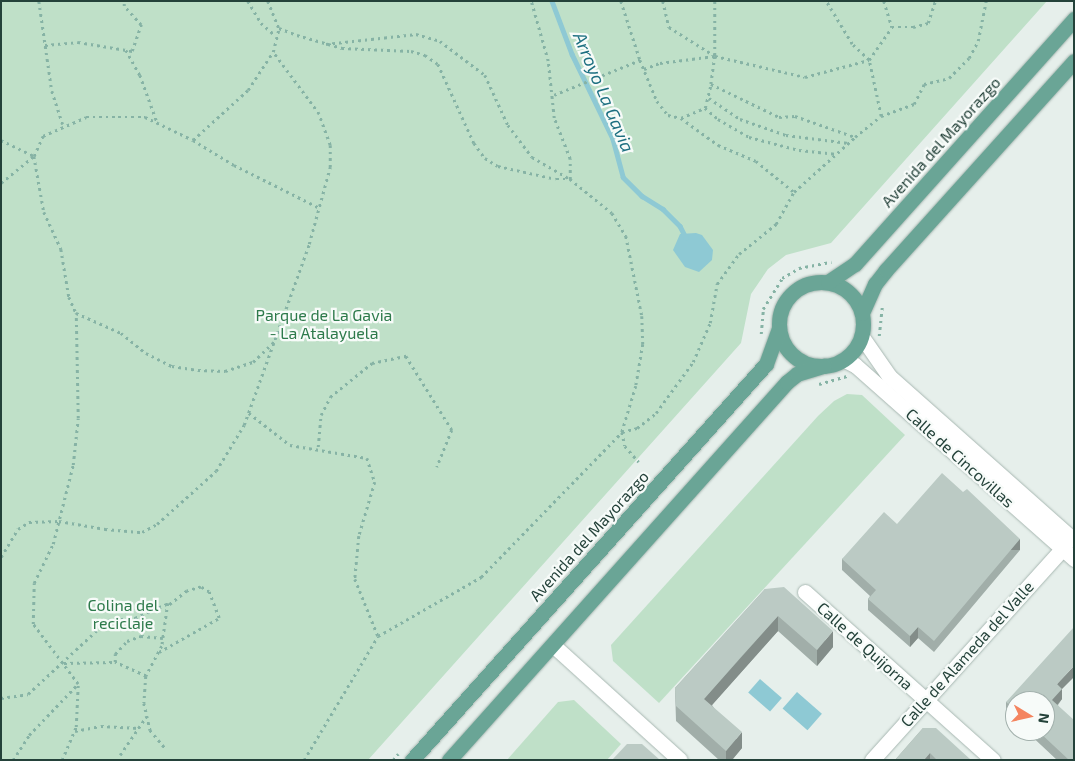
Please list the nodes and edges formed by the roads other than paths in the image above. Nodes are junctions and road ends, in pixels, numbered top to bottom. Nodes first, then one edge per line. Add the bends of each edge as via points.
1 (1074, 19) edge
2 (1074, 61) edge
3 (828, 282) junction
4 (862, 313) junction
5 (779, 328) junction
6 (862, 337) junction
7 (845, 360) junction
8 (824, 366) junction
9 (1068, 545) edge
10 (1074, 559) edge
11 (805, 592) dead end
12 (553, 645) junction
13 (926, 700) junction
14 (406, 756) edge
15 (449, 760) edge
16 (680, 760) edge
17 (872, 760) edge
18 (993, 760) edge

1 - 3 main road, Avenida del Mayorazgo via 855,264
2 - 4 main road via 886,270 875,284
3 - 4 main road via 850,292
3 - 5 main road via 800,286 789,295 782,307
4 - 6 main road
5 - 8 main road via 785,348 794,358
5 - 14 main road, Avenida del Mayorazgo via 766,364
6 - 7 main road
6 - 9 street, Calle de Cincovillas via 889,376
7 - 8 main road
7 - 9 street, Calle de Cincovillas via 856,365
8 - 12 main road via 797,374 787,382
9 - 10 street, Calle de Cincovillas
9 - 13 street, Calle de Alameda del Valle
11 - 13 street, Calle de Quijorna
12 - 15 main road
12 - 16 street
13 - 17 street, Calle de Alameda del Valle
13 - 18 street, Calle de Quijorna

